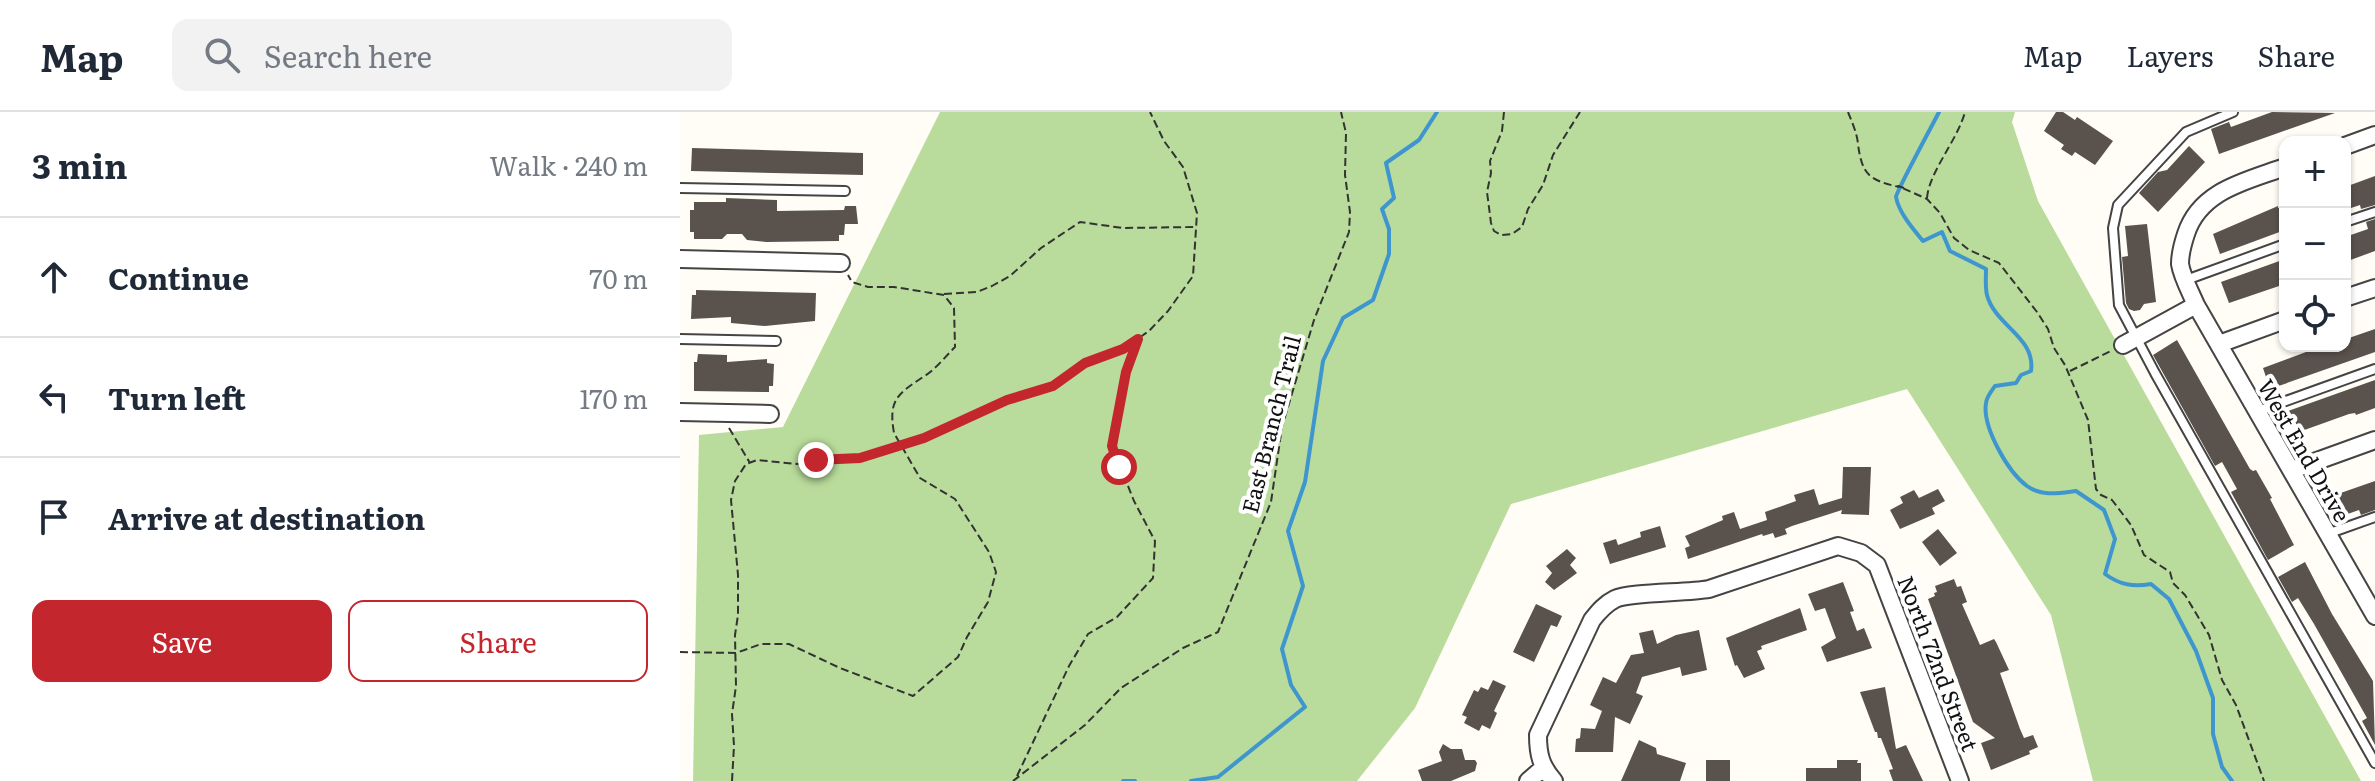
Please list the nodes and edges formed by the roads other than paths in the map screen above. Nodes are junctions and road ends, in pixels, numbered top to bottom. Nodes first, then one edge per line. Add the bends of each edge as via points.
1 (2233, 112) edge
2 (2375, 135) edge
3 (2351, 144) edge
4 (2279, 169) edge
5 (680, 188) edge
6 (845, 191) dead end
7 (2375, 212) edge
8 (2351, 220) edge
9 (2279, 246) edge
10 (680, 259) edge
11 (841, 263) road end
12 (2186, 280) junction
13 (2375, 288) edge
14 (2351, 296) edge
15 (2196, 305) junction
16 (2279, 322) edge
17 (680, 339) edge
18 (776, 341) dead end
19 (2130, 341) junction
20 (2219, 344) junction
21 (2375, 369) edge
22 (2258, 411) junction
23 (680, 412) edge
24 (770, 414) dead end
25 (2375, 440) edge
26 (2292, 470) junction
27 (2375, 517) edge
28 (2327, 534) junction
29 (2370, 596) edge
30 (2375, 616) edge
31 (2375, 763) edge
32 (1543, 768) junction
33 (1528, 781) edge
34 (1554, 781) edge
35 (1960, 781) edge

1 - 19 lane via 2186,132 2118,205 2113,228 2119,305
2 - 3 street
4 - 12 street, West End Drive via 2227,188 2197,212 2183,245 2180,265
5 - 6 lane
7 - 8 lane
9 - 12 lane
10 - 11 street
12 - 15 street, West End Drive
13 - 14 street
15 - 19 street
15 - 20 street, West End Drive
16 - 20 street
17 - 18 lane
19 - 31 lane
20 - 22 street, West End Drive
21 - 22 lane
22 - 26 street, West End Drive
23 - 24 street
25 - 26 street
26 - 28 street, West End Drive
27 - 28 lane
28 - 29 street, West End Drive
29 - 30 street, West End Drive
32 - 33 street
32 - 34 street
32 - 35 street, North 72nd Street via 1538,735 1601,608 1618,597 1709,589 1838,546 1877,565

